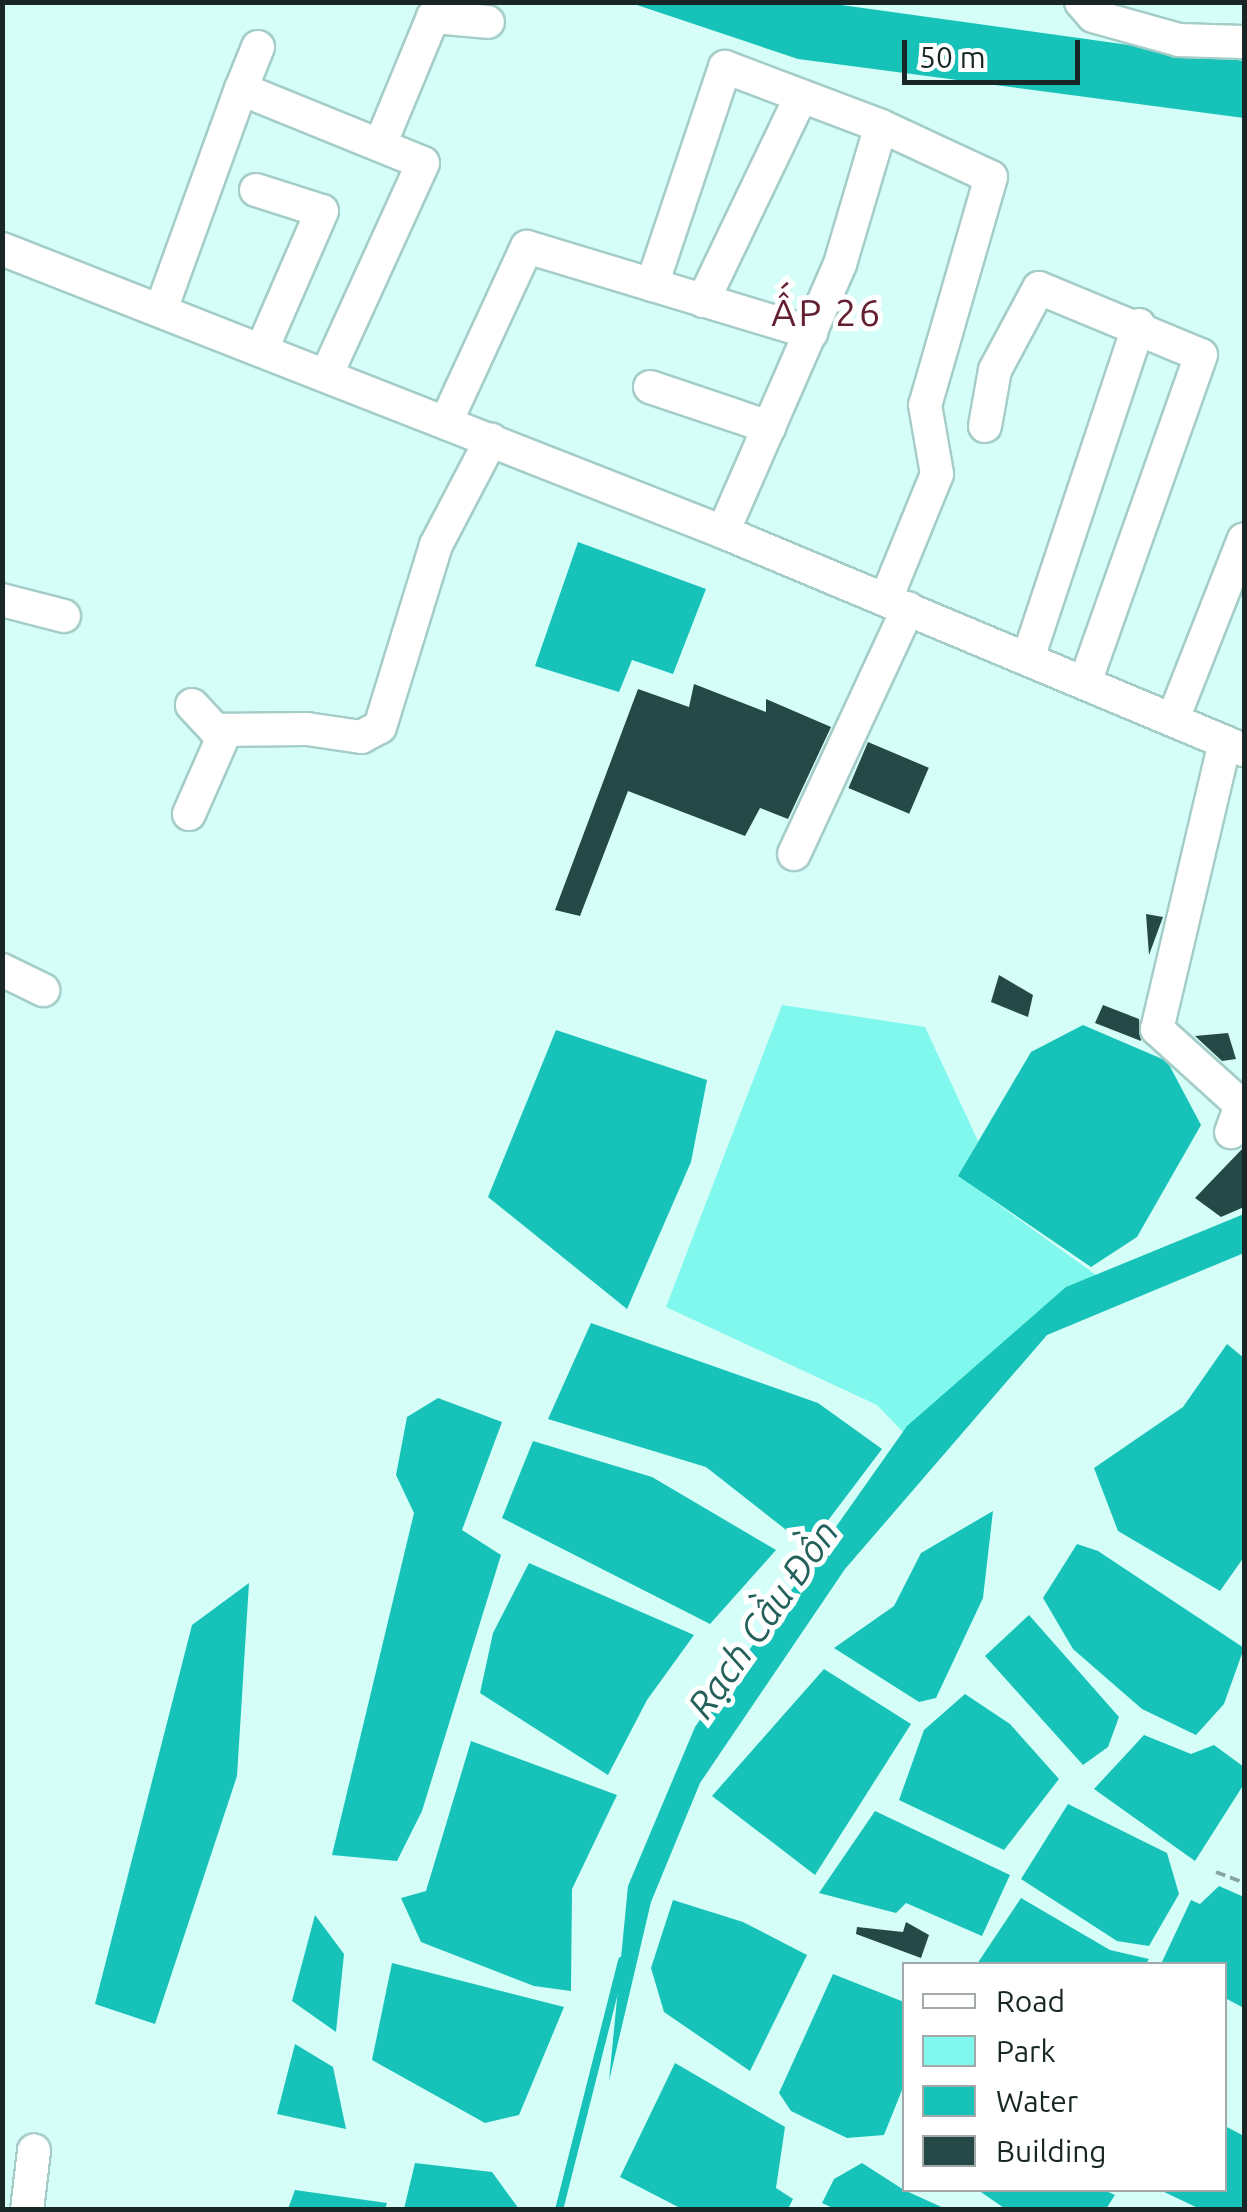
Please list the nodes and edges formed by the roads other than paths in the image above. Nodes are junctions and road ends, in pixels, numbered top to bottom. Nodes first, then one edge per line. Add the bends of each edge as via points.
1 (1081, 2) edge
2 (488, 22) dead end
3 (1244, 42) edge
4 (258, 47) dead end
5 (241, 89) junction
6 (801, 96) junction
7 (881, 126) junction
8 (380, 145) junction
9 (256, 190) dead end
10 (2, 249) edge
11 (652, 285) junction
12 (704, 301) junction
13 (162, 307) junction
14 (1140, 324) junction
15 (811, 333) junction
16 (262, 349) junction
17 (327, 374) junction
18 (650, 386) dead end
19 (446, 422) junction
20 (985, 426) dead end
21 (770, 428) junction
22 (491, 440) junction
23 (723, 532) junction
24 (1244, 540) edge
25 (2, 600) edge
26 (897, 603) junction
27 (64, 616) dead end
28 (1028, 658) junction
29 (1084, 682) junction
30 (192, 706) dead end
31 (1173, 719) junction
32 (226, 730) junction
33 (1235, 746) edge
34 (189, 814) dead end
35 (794, 854) dead end
36 (2, 970) edge
37 (43, 990) dead end
38 (1232, 1132) dead end
39 (34, 2150) dead end
40 (27, 2210) edge

1 - 3 street via 1093,16 1180,40
2 - 8 street via 433,17
4 - 5 street
5 - 8 street
5 - 13 street
6 - 7 street
6 - 11 street via 725,68
6 - 12 street
7 - 15 street via 840,264
7 - 26 street via 991,177 925,405 937,474
8 - 17 street via 423,162
9 - 16 street via 322,211
10 - 13 street
11 - 12 street
11 - 19 street via 528,247
12 - 15 street
13 - 16 street
14 - 20 street via 1039,288 996,370
14 - 28 street
14 - 29 street via 1201,355
15 - 21 street
16 - 17 street
17 - 19 street
18 - 21 street
19 - 22 street
21 - 23 street
22 - 23 street
22 - 32 street via 436,545 380,727 360,737 307,729
23 - 26 street
24 - 31 street
25 - 27 street
26 - 28 street
26 - 35 street
28 - 29 street
29 - 31 street
30 - 32 street via 215,730
31 - 33 street
32 - 34 street
33 - 38 street via 1157,1029 1241,1106
36 - 37 street
39 - 40 street

